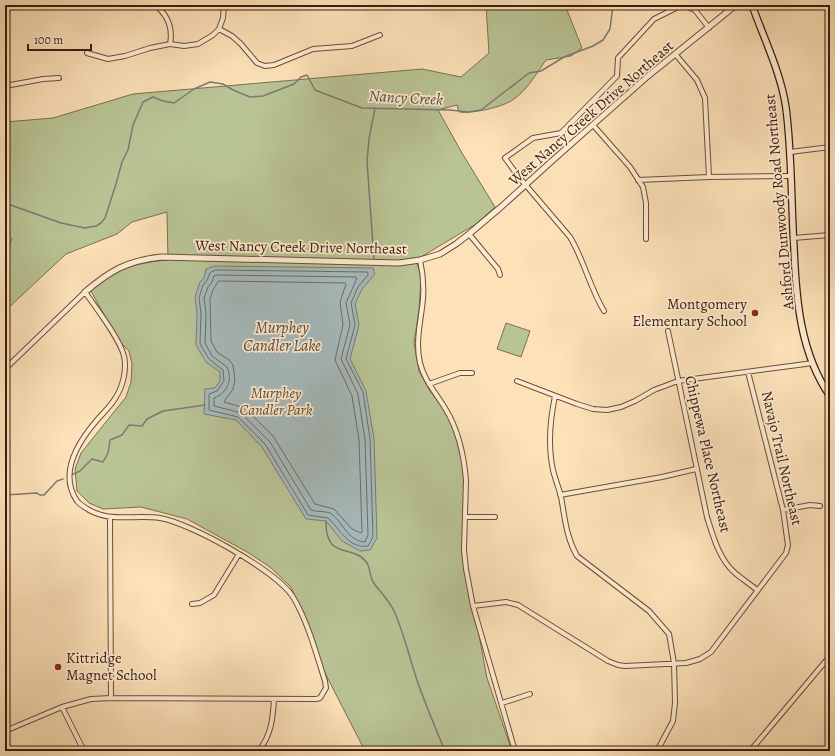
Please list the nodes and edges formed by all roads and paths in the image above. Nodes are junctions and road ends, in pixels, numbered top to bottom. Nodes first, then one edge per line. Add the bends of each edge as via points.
1 (156, 5) edge
2 (224, 5) edge
3 (736, 5) edge
4 (752, 5) edge
5 (709, 28) junction
6 (219, 29) junction
7 (380, 35) dead end
8 (170, 44) junction
9 (87, 53) dead end
10 (676, 55) junction
11 (59, 78) dead end
12 (5, 86) edge
13 (593, 125) junction
14 (830, 147) edge
15 (790, 152) junction
16 (790, 176) junction
17 (709, 177) junction
18 (638, 180) junction
19 (526, 185) junction
20 (469, 234) junction
21 (830, 235) edge
22 (646, 238) dead end
23 (793, 238) junction
24 (420, 260) junction
25 (500, 275) dead end
26 (85, 292) junction
27 (604, 311) dead end
28 (668, 331) dead end
29 (813, 363) junction
30 (5, 369) edge
31 (748, 372) junction
32 (472, 373) dead end
33 (517, 381) dead end
34 (678, 381) junction
35 (429, 384) junction
36 (829, 393) edge
37 (555, 396) junction
38 (696, 469) junction
39 (560, 495) junction
40 (820, 506) dead end
41 (783, 510) junction
42 (466, 516) junction
43 (495, 517) dead end
44 (110, 518) junction
45 (239, 554) junction
46 (757, 590) junction
47 (192, 604) dead end
48 (473, 606) junction
49 (830, 656) edge
50 (674, 663) junction
51 (530, 694) dead end
52 (111, 698) junction
53 (274, 699) junction
54 (502, 703) junction
55 (62, 707) junction
56 (5, 733) edge
57 (6, 751) edge
58 (84, 751) edge
59 (258, 751) edge
60 (515, 751) edge
61 (657, 751) edge
62 (750, 751) edge

1 - 8 street via 165,13 171,27
2 - 6 street
3 - 5 street, West Nancy Creek Drive Northeast
4 - 15 main road, Ashford Dunwoody Road Northeast via 781,85
5 - 10 street, West Nancy Creek Drive Northeast
5 - 19 street via 695,10 682,5 654,19 618,58 617,76 561,133 533,138 505,158
6 - 7 street via 232,36 254,60 264,66 274,66 313,50 352,46
6 - 8 street via 198,44
8 - 9 street via 108,59
10 - 13 street, West Nancy Creek Drive Northeast
10 - 17 street via 697,80 705,98
11 - 12 street
13 - 18 street via 630,167
13 - 19 street, West Nancy Creek Drive Northeast
14 - 15 street
15 - 16 main road, Ashford Dunwoody Road Northeast
16 - 17 street
16 - 23 main road, Ashford Dunwoody Road Northeast
17 - 18 street
18 - 22 street via 643,187 646,203
19 - 20 street, West Nancy Creek Drive Northeast
19 - 27 street via 564,228 576,246
20 - 24 street, West Nancy Creek Drive Northeast via 447,250
20 - 25 street via 498,269
21 - 23 street
23 - 29 main road, Ashford Dunwoody Road Northeast via 801,322
24 - 26 street, West Nancy Creek Drive Northeast via 399,263 161,257 124,265 103,277
24 - 35 street via 424,290 418,349 422,369
26 - 30 street, West Nancy Creek Drive Northeast
26 - 44 street via 119,343 125,364 116,397 77,448 68,475 78,502 98,515
28 - 34 street, Chippewa Place Northeast
29 - 31 street
29 - 36 main road, Ashford Dunwoody Road Northeast
31 - 34 street
31 - 41 street, Navajo Trail Northeast
32 - 35 street via 460,373
33 - 37 street
34 - 37 street via 654,390 635,402 607,410 593,409
34 - 38 street, Chippewa Place Northeast
35 - 42 street via 451,419 459,440 465,470
37 - 39 street via 551,414 550,452
38 - 39 street
38 - 46 street, Chippewa Place Northeast via 707,517 721,555 735,573
39 - 50 street via 567,534 577,556 655,618 669,634
40 - 41 street via 810,505
41 - 46 street, Navajo Trail Northeast via 788,545 786,553
42 - 43 street
42 - 48 street via 464,550
44 - 45 street via 160,518 193,529
44 - 52 street
45 - 47 street via 214,595 200,603
45 - 53 street via 280,582 292,595 307,628 325,681 326,688 320,698
46 - 50 street, Navajo Trail Northeast via 711,652 700,659
48 - 50 street, Navajo Trail Northeast via 506,602 518,605 618,665
48 - 54 street
49 - 62 street
50 - 61 street via 673,721
51 - 54 street
52 - 53 street
52 - 55 street
53 - 59 street via 270,729
54 - 60 street
55 - 56 street
55 - 58 street
56 - 57 street

